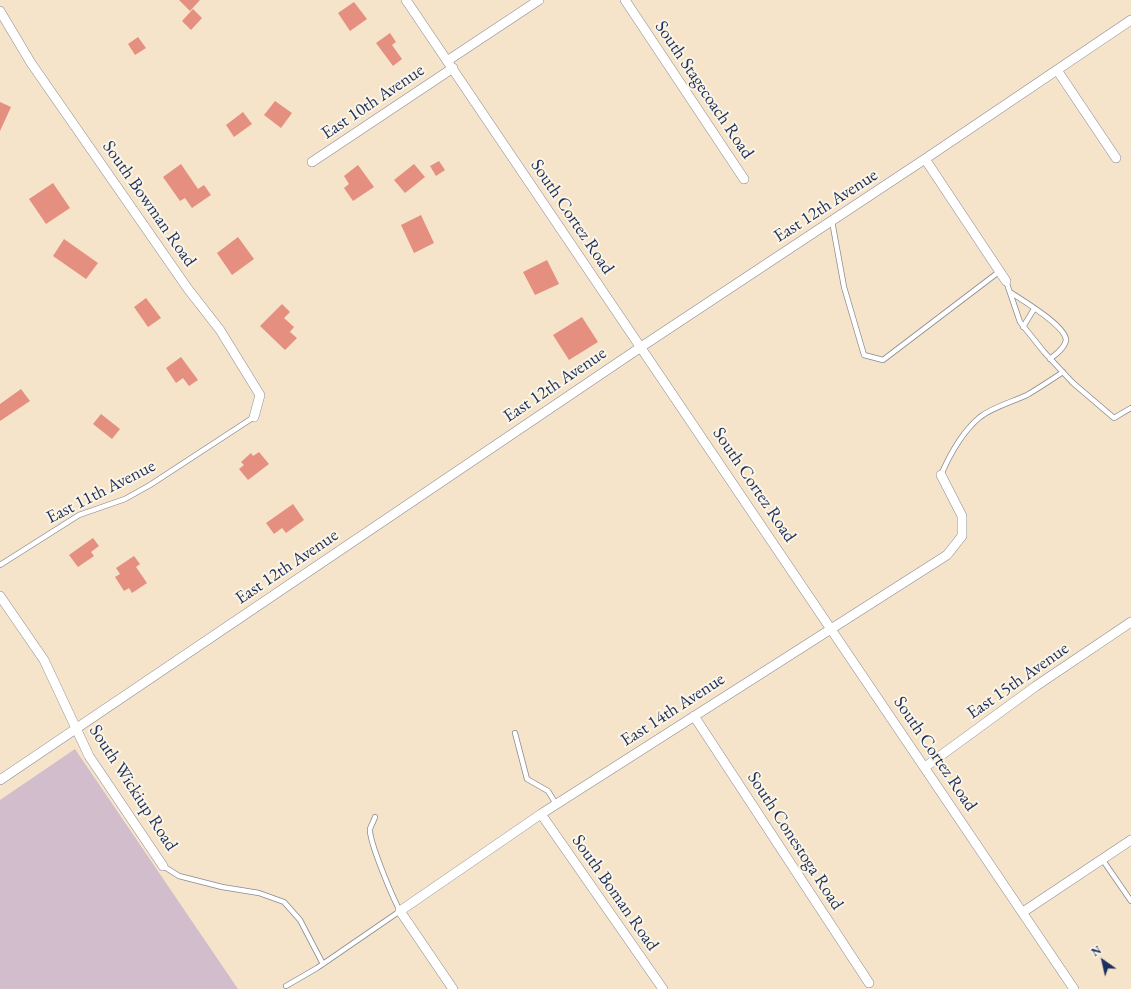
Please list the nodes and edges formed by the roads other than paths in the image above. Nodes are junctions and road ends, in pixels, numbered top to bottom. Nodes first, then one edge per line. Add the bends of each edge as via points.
1 (406, 0) edge
2 (539, 0) edge
3 (625, 0) edge
4 (0, 10) edge
5 (1131, 20) edge
6 (450, 65) junction
7 (1057, 70) junction
8 (1116, 158) dead end
9 (926, 160) junction
10 (312, 162) dead end
11 (744, 179) dead end
12 (832, 221) junction
13 (1000, 271) junction
14 (1006, 281) joint
15 (1010, 292) junction
16 (1034, 309) junction
17 (1024, 327) junction
18 (641, 347) junction
19 (1050, 359) junction
20 (1063, 372) junction
21 (1131, 408) edge
22 (254, 417) joint
23 (941, 475) joint
24 (0, 564) edge
25 (0, 596) edge
26 (1131, 622) edge
27 (831, 628) junction
28 (694, 716) junction
29 (76, 729) junction
30 (515, 733) dead end
31 (925, 767) junction
32 (0, 780) edge
33 (556, 804) junction
34 (541, 814) junction
35 (375, 817) dead end
36 (1131, 840) edge
37 (1102, 859) junction
38 (163, 866) joint
39 (1131, 901) edge
40 (400, 912) junction
41 (1023, 912) junction
42 (323, 964) junction
43 (869, 983) dead end
44 (286, 986) dead end
45 (453, 989) edge
46 (663, 989) edge
47 (1074, 989) edge

1 - 6 street, South Cortez Road
2 - 6 street, East 10th Avenue
3 - 11 street, South Stagecoach Road
4 - 22 street, South Bowman Road via 50,89 188,289 224,336 260,395
5 - 7 street, East 12th Avenue
6 - 10 street, East 10th Avenue
6 - 18 street, South Cortez Road
7 - 8 street
7 - 9 street, East 12th Avenue
9 - 12 street, East 12th Avenue
9 - 13 street
12 - 13 lane via 844,288 864,355 883,360
12 - 18 street, East 12th Avenue
13 - 14 street
14 - 15 lane
15 - 16 lane
15 - 17 lane
16 - 17 lane
16 - 19 lane via 1060,328 1064,334 1066,341
17 - 19 lane
18 - 27 street, South Cortez Road
18 - 29 street, East 12th Avenue
19 - 20 lane
20 - 21 lane via 1114,418
20 - 23 lane via 1027,394 980,417 961,438
22 - 24 lane, East 11th Avenue via 125,499 79,515
23 - 27 street, East 14th Avenue via 962,516 962,536 947,555
25 - 29 street, South Wickiup Road via 44,660
26 - 31 street, East 15th Avenue via 1036,686
27 - 28 street, East 14th Avenue
27 - 31 street, South Cortez Road
28 - 33 street, East 14th Avenue
28 - 43 street, South Conestoga Road
29 - 32 street, East 12th Avenue
29 - 38 street, South Wickiup Road via 89,756
30 - 33 lane via 527,778 548,791
31 - 41 street, South Cortez Road
33 - 34 street, East 14th Avenue
34 - 40 street, East 14th Avenue
34 - 46 street, South Boman Road
35 - 40 lane via 370,830 388,887
36 - 37 street
37 - 39 lane
37 - 41 street
38 - 42 lane, South Wickiup Road via 179,876 259,893 284,902 300,920
40 - 42 lane
40 - 45 street
41 - 47 street, South Cortez Road
42 - 44 lane

